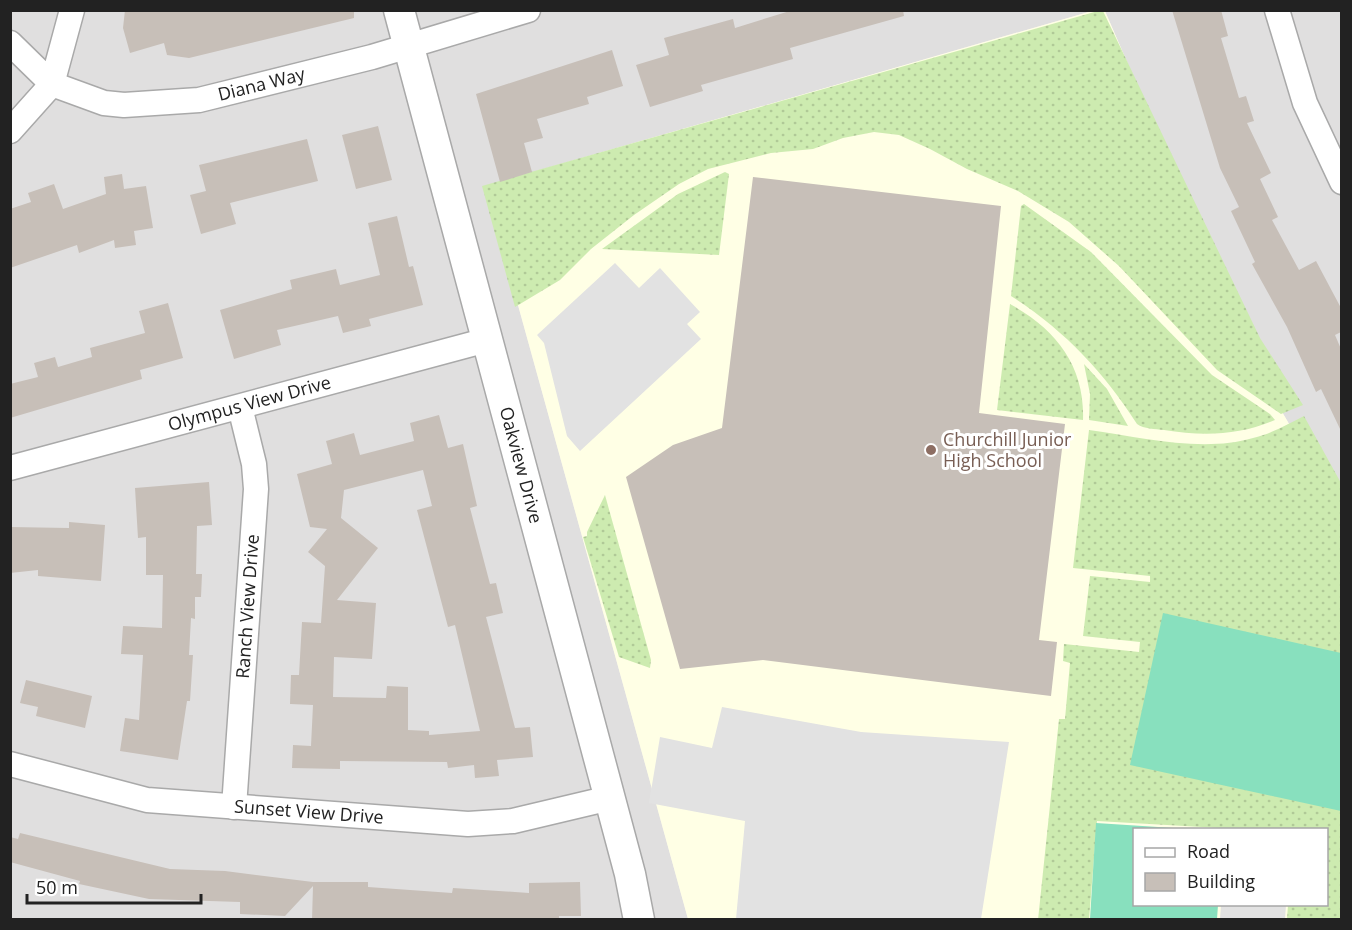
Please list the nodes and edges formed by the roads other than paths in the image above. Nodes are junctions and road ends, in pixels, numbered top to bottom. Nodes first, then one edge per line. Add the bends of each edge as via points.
1 (72, 10) edge
2 (399, 10) edge
3 (528, 10) edge
4 (1277, 10) edge
5 (10, 43) edge
6 (409, 46) junction
7 (52, 84) junction
8 (10, 131) edge
9 (1341, 182) edge
10 (487, 340) junction
11 (240, 407) junction
12 (10, 468) edge
13 (10, 764) edge
14 (609, 798) junction
15 (234, 807) junction
16 (639, 920) edge

1 - 7 street
2 - 6 street, Oakview Drive
3 - 6 street, Diana Way
4 - 9 street via 1305,103
5 - 7 street
6 - 7 street, Diana Way via 199,100 167,104 105,102
6 - 10 street, Oakview Drive
7 - 8 street
10 - 11 street, Olympus View Drive
10 - 14 street, Oakview Drive
11 - 12 street, Olympus View Drive
11 - 15 street, Ranch View Drive via 256,489
13 - 15 street, Sunset View Drive via 147,800
14 - 15 street, Sunset View Drive via 490,824
14 - 16 street, Oakview Drive

